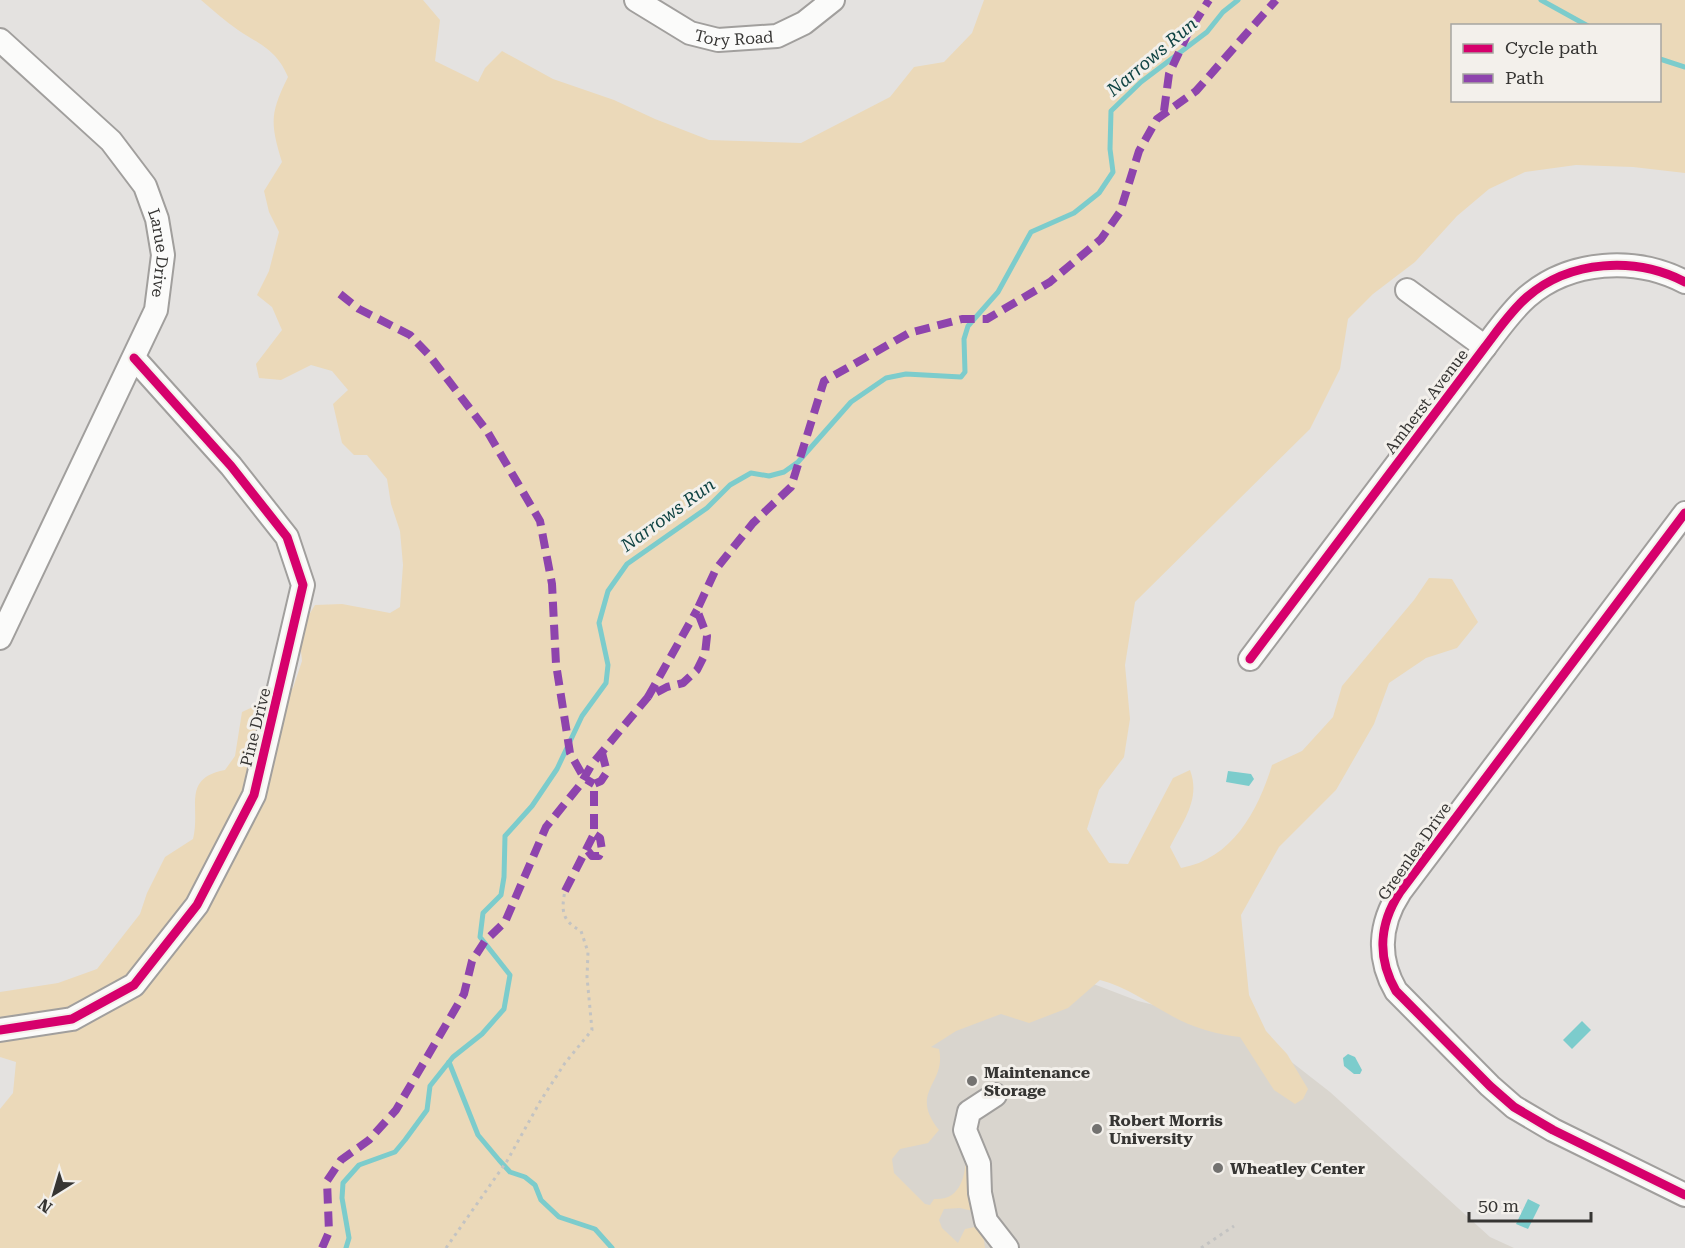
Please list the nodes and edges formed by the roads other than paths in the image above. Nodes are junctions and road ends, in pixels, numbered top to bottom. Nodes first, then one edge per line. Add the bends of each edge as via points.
1 (636, 0) edge
2 (832, 0) edge
3 (0, 40) edge
4 (1685, 282) edge
5 (1407, 290) dead end
6 (1485, 347) junction
7 (134, 358) junction
8 (1685, 513) edge
9 (0, 638) edge
10 (1250, 659) dead end
11 (0, 1030) edge
12 (995, 1095) dead end
13 (1685, 1195) edge
14 (1007, 1248) edge

1 - 2 street, Tory Road via 690,33 718,40 777,36 804,22
3 - 7 street, Larue Drive via 111,141 145,186 157,219 163,255 156,310
4 - 6 street, Amherst Avenue via 1659,270 1628,265 1572,272 1526,298
5 - 6 street
6 - 10 street, Amherst Avenue
7 - 9 street, Larue Drive
7 - 11 street, Pine Drive via 231,466 287,537 303,585 254,795 197,905 134,985 72,1019
8 - 13 street, Greenlea Drive via 1400,892 1386,918 1382,946 1388,977 1396,991 1502,1097 1539,1123
12 - 14 street via 969,1112 966,1130 979,1164 986,1221

